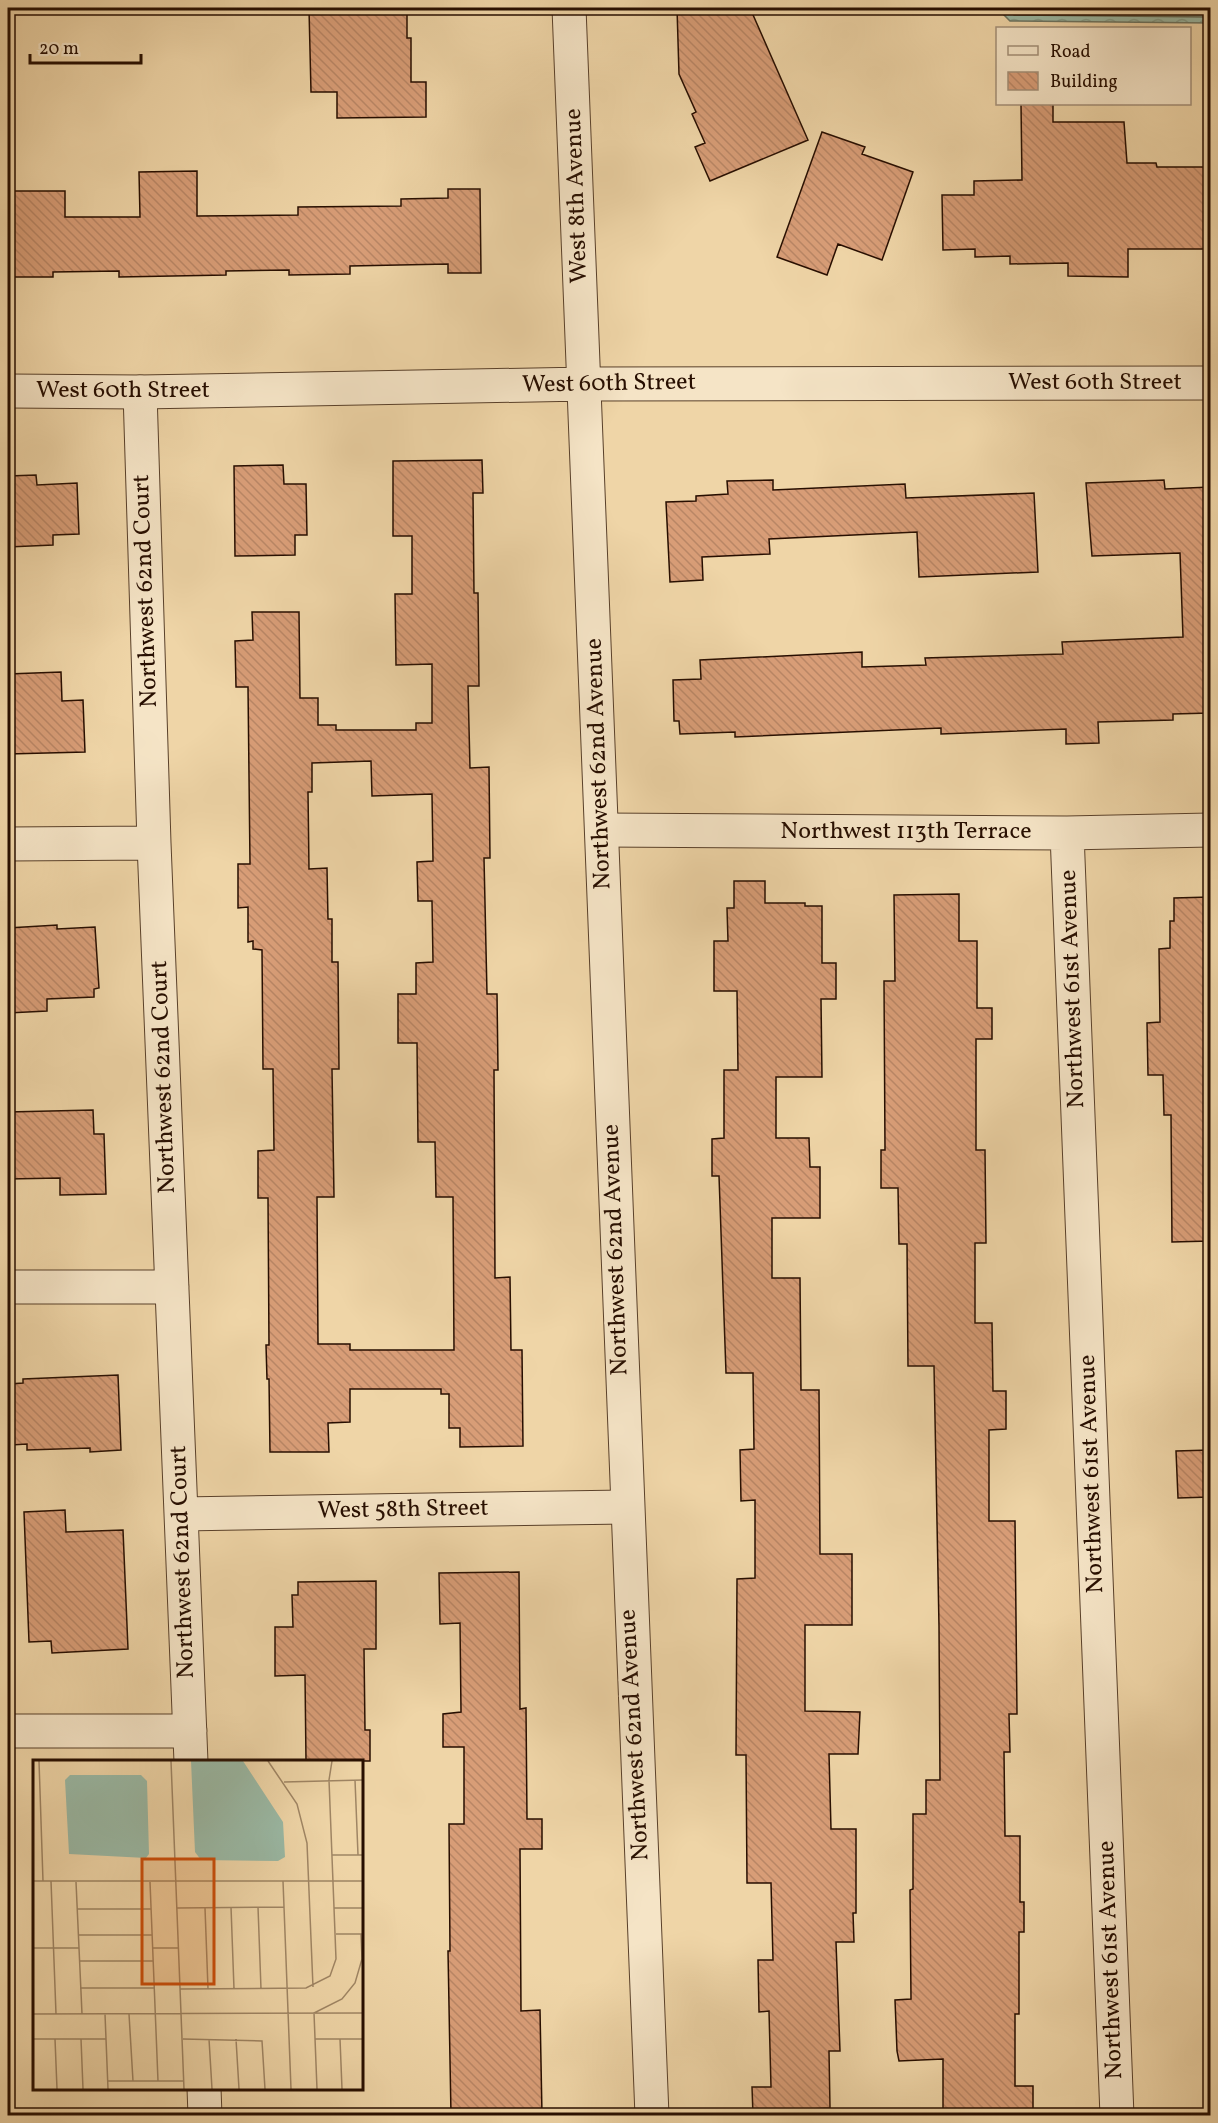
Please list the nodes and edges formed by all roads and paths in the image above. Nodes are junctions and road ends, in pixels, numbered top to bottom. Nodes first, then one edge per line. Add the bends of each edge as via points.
1 (569, 8) edge
2 (1210, 383) edge
3 (585, 384) junction
4 (8, 391) edge
5 (140, 392) junction
6 (602, 830) junction
7 (1210, 830) edge
8 (1067, 833) junction
9 (154, 843) junction
10 (8, 844) edge
11 (8, 1287) edge
12 (172, 1287) junction
13 (625, 1507) junction
14 (181, 1514) junction
15 (8, 1731) edge
16 (191, 1746) edge
17 (204, 2090) edge
18 (205, 2115) edge
19 (652, 2115) edge
20 (1117, 2115) edge

1 - 3 street, West 8th Avenue
2 - 3 street, West 60th Street
3 - 5 street, West 60th Street
3 - 6 street, Northwest 62nd Avenue
4 - 5 street, West 60th Street
5 - 9 street, Northwest 62nd Court
6 - 8 street, Northwest 113th Terrace
6 - 13 street, Northwest 62nd Avenue
7 - 8 street, Northwest 113th Terrace
8 - 20 street, Northwest 61st Avenue
9 - 10 street
9 - 12 street, Northwest 62nd Court
11 - 12 street
12 - 14 street, Northwest 62nd Court
13 - 14 street, West 58th Street
13 - 19 street, Northwest 62nd Avenue
14 - 16 street, Northwest 62nd Court
15 - 16 street
17 - 18 street

